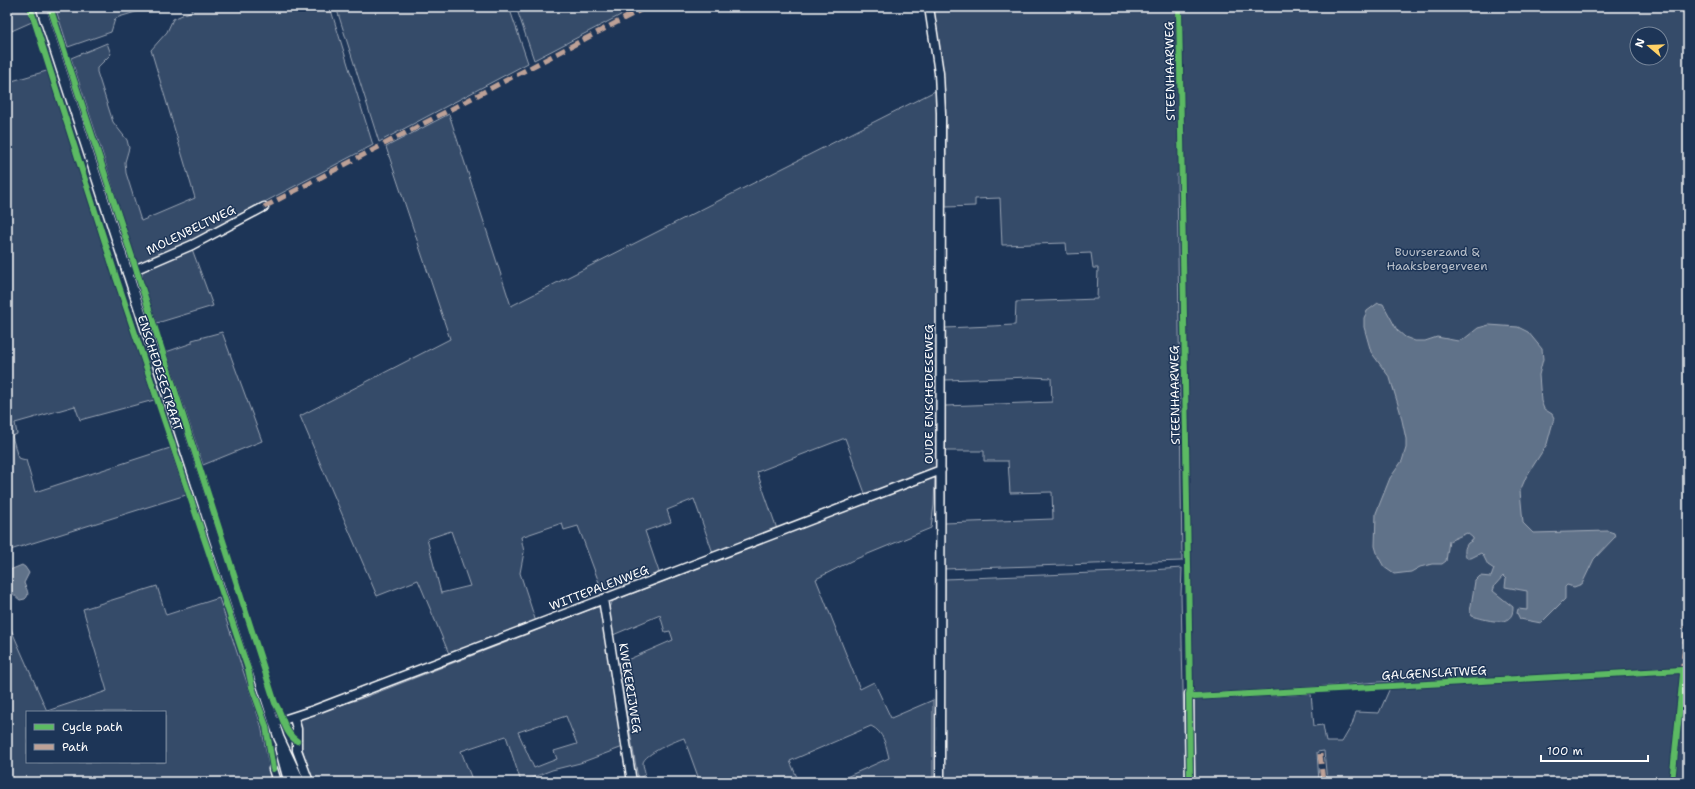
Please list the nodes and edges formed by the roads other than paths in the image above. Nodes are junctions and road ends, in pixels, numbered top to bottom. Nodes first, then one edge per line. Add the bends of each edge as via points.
1 (41, 7) edge
2 (929, 7) edge
3 (264, 207) dead end
4 (127, 273) junction
5 (941, 470) junction
6 (604, 599) junction
7 (1189, 694) dead end
8 (294, 718) junction
9 (274, 723) junction
10 (280, 738) junction
11 (273, 769) dead end
12 (277, 782) edge
13 (289, 782) edge
14 (300, 782) edge
15 (309, 782) edge
16 (632, 782) edge
17 (940, 782) edge
18 (1190, 782) edge

1 - 4 street, ENSCHEDESESTRAAT
2 - 5 street, OUDE ENSCHEDESEWEG via 939,72 942,113
3 - 4 street, MOLENBELTWEG via 192,245
4 - 9 street, ENSCHEDESESTRAAT
5 - 6 street, WITTEPALENWEG
5 - 17 street, OUDE ENSCHEDESEWEG
6 - 8 street, WITTEPALENWEG
6 - 16 street, KWEKERIJWEG
7 - 18 street
8 - 9 street, WITTEPALENWEG
8 - 15 street via 297,750
9 - 10 street, ENSCHEDESESTRAAT
10 - 13 street, ENSCHEDESESTRAAT via 280,749
10 - 14 street, ENSCHEDESESTRAAT
11 - 12 street

